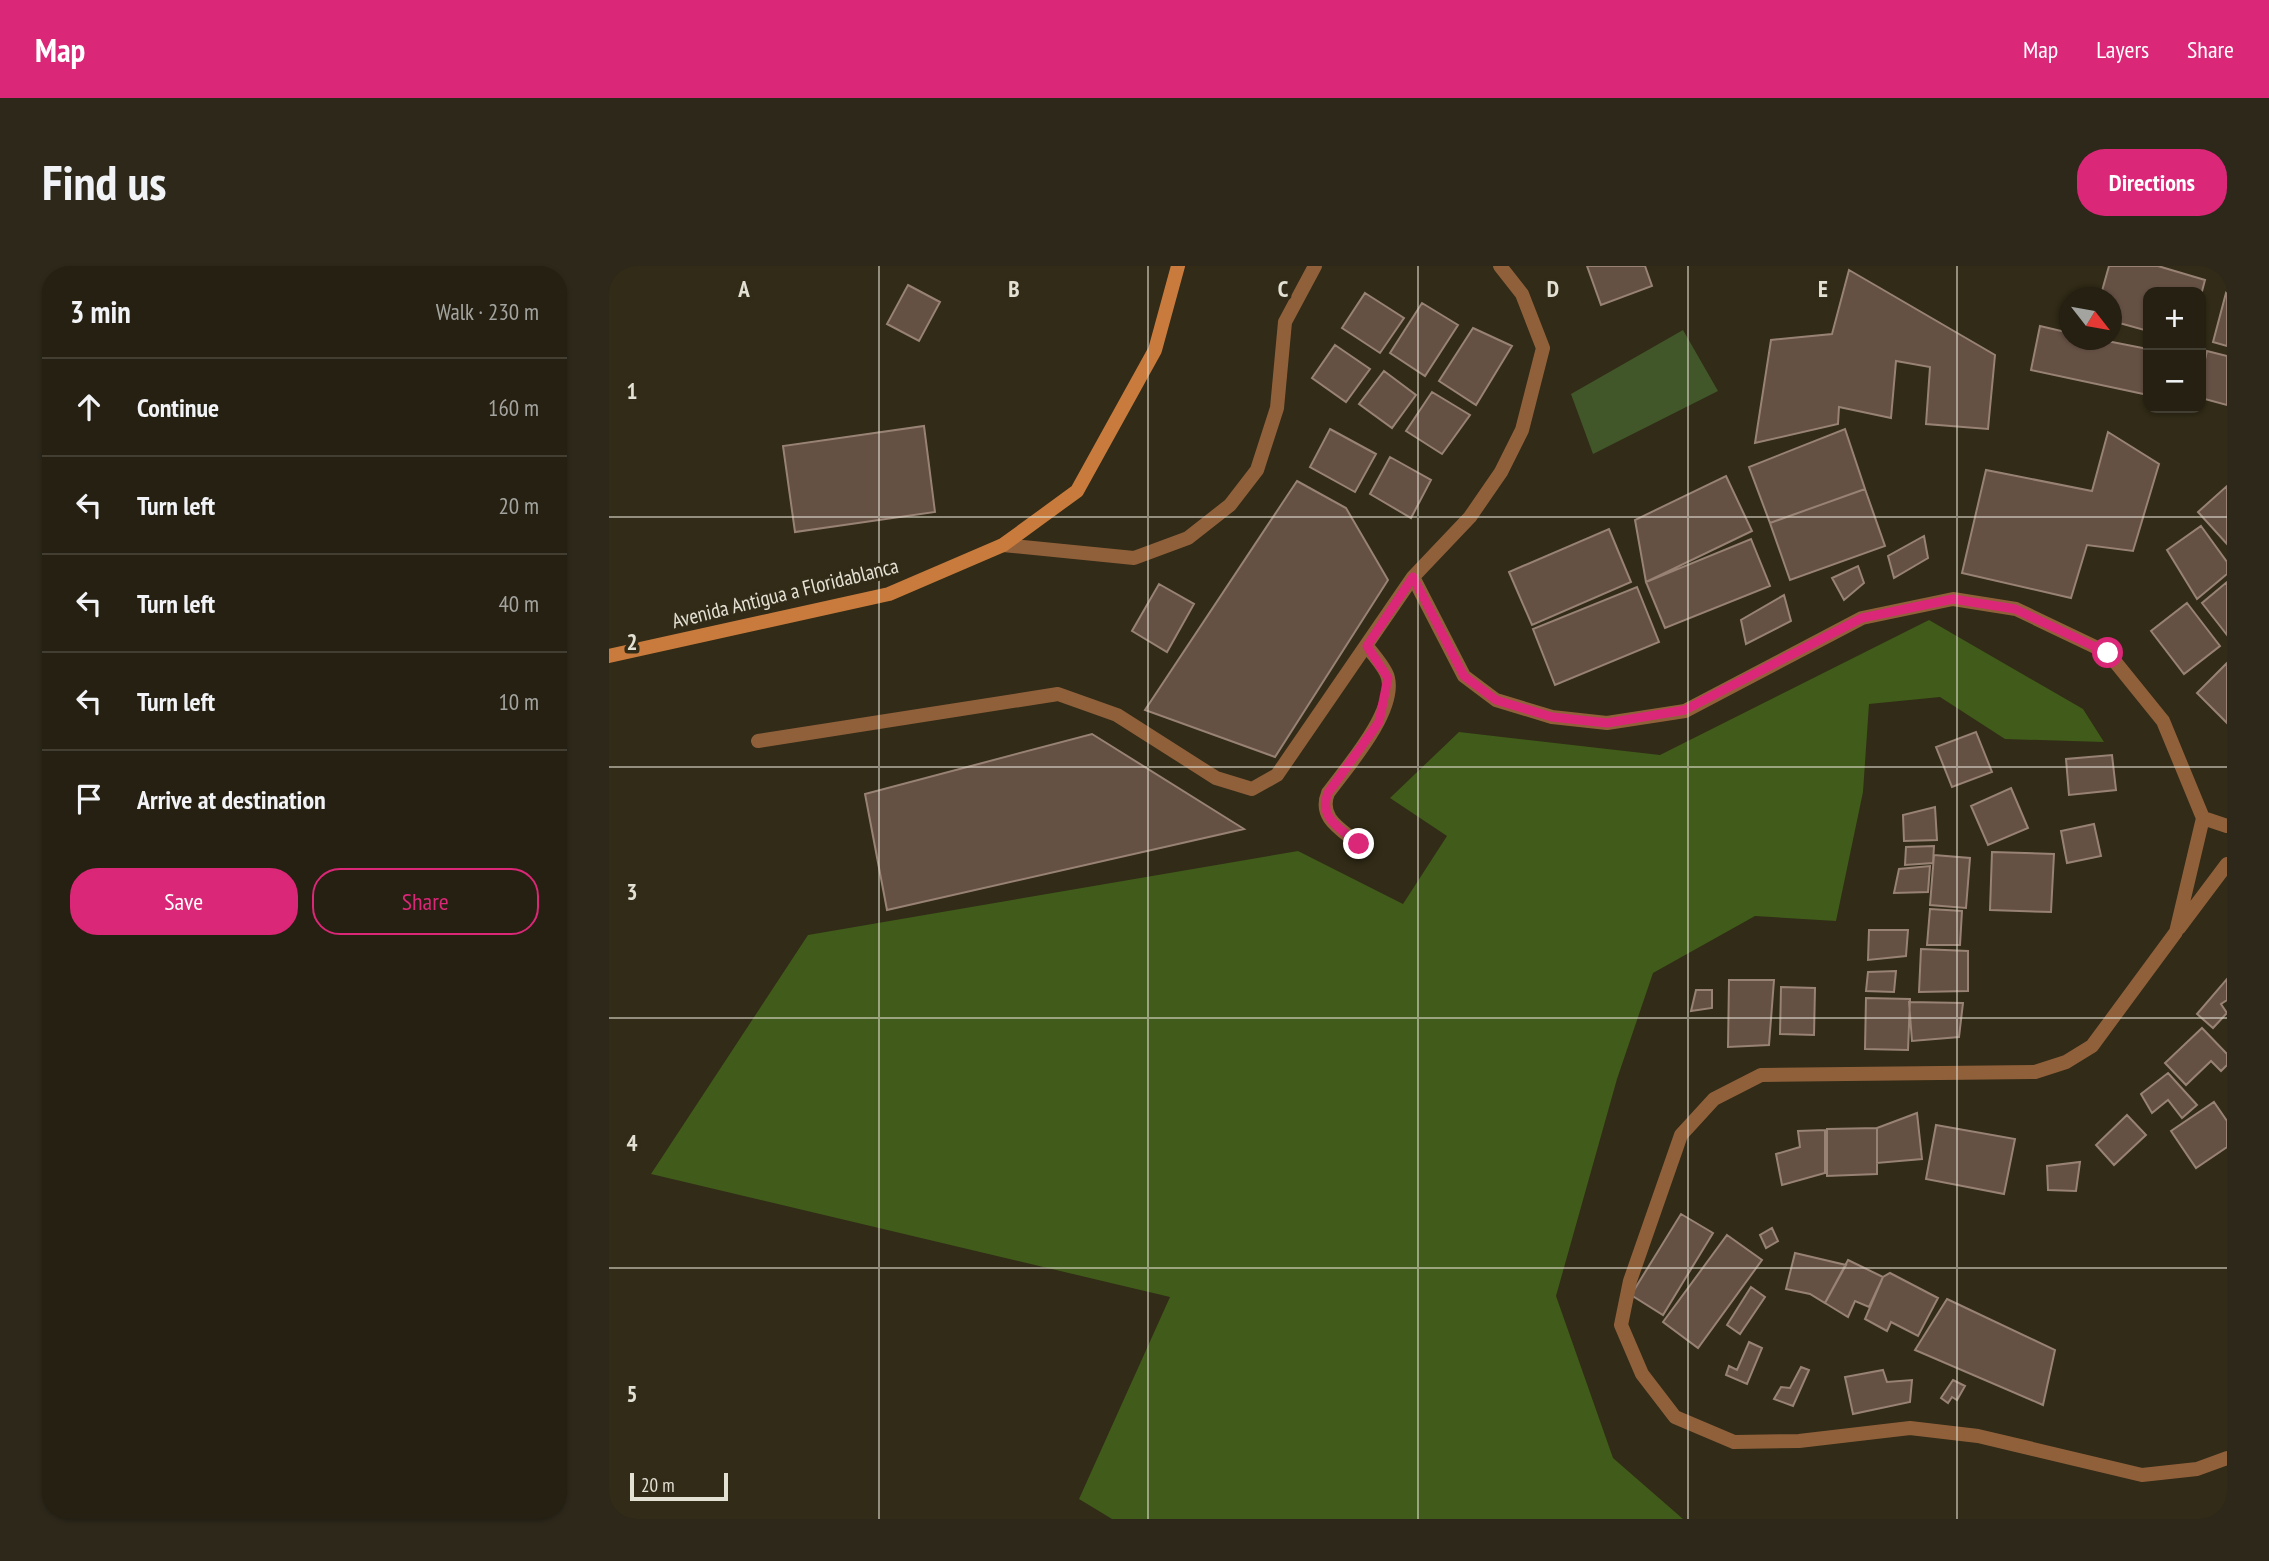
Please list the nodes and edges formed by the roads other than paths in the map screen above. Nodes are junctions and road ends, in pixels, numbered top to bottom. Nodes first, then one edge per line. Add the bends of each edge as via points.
1 (1178, 266) edge
2 (1315, 266) edge
3 (1500, 266) edge
4 (1003, 545) junction
5 (1413, 577) junction
6 (1367, 646) junction
7 (609, 656) edge
8 (758, 741) dead end
9 (2203, 818) junction
10 (2227, 826) edge
11 (1359, 844) dead end
12 (2227, 864) edge
13 (2176, 932) junction
14 (2227, 1458) edge

1 - 4 street, Avenida Antigua a Floridablanca via 1155,350 1077,491
2 - 4 street via 1285,322 1277,408 1257,470 1230,506 1188,538 1134,558
3 - 5 street via 1523,294 1543,348 1522,430 1471,517
4 - 7 street, Avenida Antigua a Floridablanca via 889,594
5 - 6 street
5 - 9 street via 1464,676 1496,700 1552,717 1607,723 1685,710 1862,618 1953,599 2015,609 2108,653 2164,721
6 - 8 street via 1277,775 1252,789 1216,778 1117,715 1058,694
6 - 11 street via 1388,678 1379,722 1324,805 1327,817
9 - 10 street
9 - 13 street
12 - 13 street
13 - 14 street via 2092,1046 2066,1062 2035,1072 1761,1075 1714,1099 1681,1135 1630,1281 1621,1325 1642,1374 1675,1417 1734,1442 1799,1441 1910,1428 1978,1436 2142,1475 2197,1469

